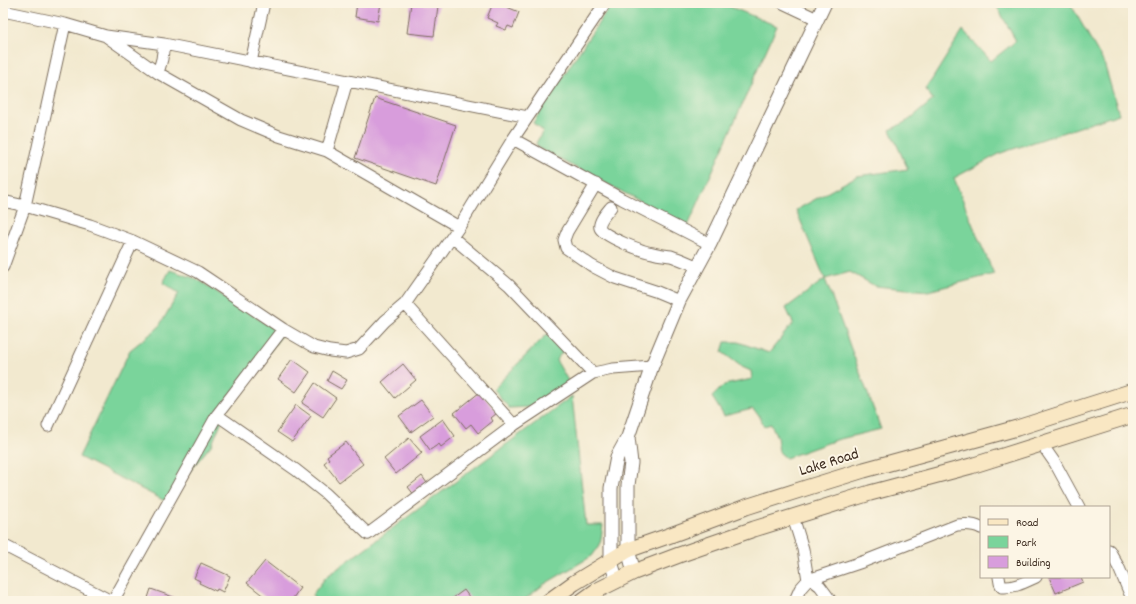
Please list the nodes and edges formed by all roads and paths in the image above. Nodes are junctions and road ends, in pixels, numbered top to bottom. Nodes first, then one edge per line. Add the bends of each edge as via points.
1 (264, 3) edge
2 (605, 3) edge
3 (782, 3) edge
4 (825, 3) edge
5 (3, 11) edge
6 (817, 19) junction
7 (65, 24) junction
8 (106, 36) junction
9 (164, 44) junction
10 (251, 62) junction
11 (158, 72) junction
12 (347, 81) junction
13 (528, 117) junction
14 (513, 139) junction
15 (326, 151) junction
16 (596, 184) junction
17 (3, 201) edge
18 (25, 206) junction
19 (611, 207) dead end
20 (459, 227) junction
21 (452, 237) junction
22 (133, 241) junction
23 (710, 244) junction
24 (697, 266) junction
25 (3, 267) edge
26 (679, 301) junction
27 (405, 304) junction
28 (283, 329) junction
29 (652, 366) junction
30 (593, 373) junction
31 (1133, 390) edge
32 (217, 415) junction
33 (1133, 415) edge
34 (514, 425) junction
35 (48, 426) dead end
36 (628, 436) junction
37 (1041, 443) junction
38 (1078, 506) edge
39 (794, 517) junction
40 (980, 527) edge
41 (3, 545) edge
42 (628, 550) junction
43 (1110, 552) edge
44 (611, 562) junction
45 (634, 572) junction
46 (999, 578) edge
47 (1034, 578) edge
48 (810, 580) junction
49 (617, 581) junction
50 (112, 601) edge
51 (549, 601) edge
52 (582, 601) edge
53 (797, 601) edge
54 (831, 601) edge
55 (1133, 601) edge

1 - 10 street
2 - 13 street
3 - 6 street
4 - 6 street
5 - 7 street
6 - 23 street
7 - 8 street
7 - 18 street
8 - 9 street
8 - 11 street
9 - 10 street
9 - 11 street
10 - 12 street
11 - 15 street via 241,120 279,136
12 - 13 street
12 - 15 street
13 - 14 street
14 - 16 street
14 - 20 street
15 - 20 street
16 - 23 street
16 - 26 street via 567,232 564,240 566,248 615,278
17 - 18 street
18 - 22 street
18 - 25 street
19 - 24 street via 600,222 601,231 641,250
20 - 21 street
21 - 27 street
21 - 30 street via 510,285
22 - 28 street via 198,272
22 - 35 street
23 - 24 street
24 - 26 street
26 - 29 street
27 - 28 street via 359,349 346,353 314,347
27 - 34 street
28 - 32 street
29 - 30 street
29 - 36 street
30 - 34 street
31 - 42 main road, Lake Road via 1017,428 809,487
32 - 34 street via 296,470 325,493 368,534
32 - 50 street
33 - 37 main road
36 - 42 street via 631,463 628,485
36 - 44 street via 617,457 611,488
37 - 38 street
37 - 39 main road
39 - 45 main road
39 - 48 street
40 - 48 street via 957,525
41 - 50 street
42 - 44 main road, Lake Road
42 - 45 street
43 - 55 street
44 - 49 street
44 - 51 main road, Lake Road
45 - 49 main road
46 - 47 street via 1000,584 1008,587
48 - 53 street via 800,589
48 - 54 street via 820,586
49 - 52 main road

